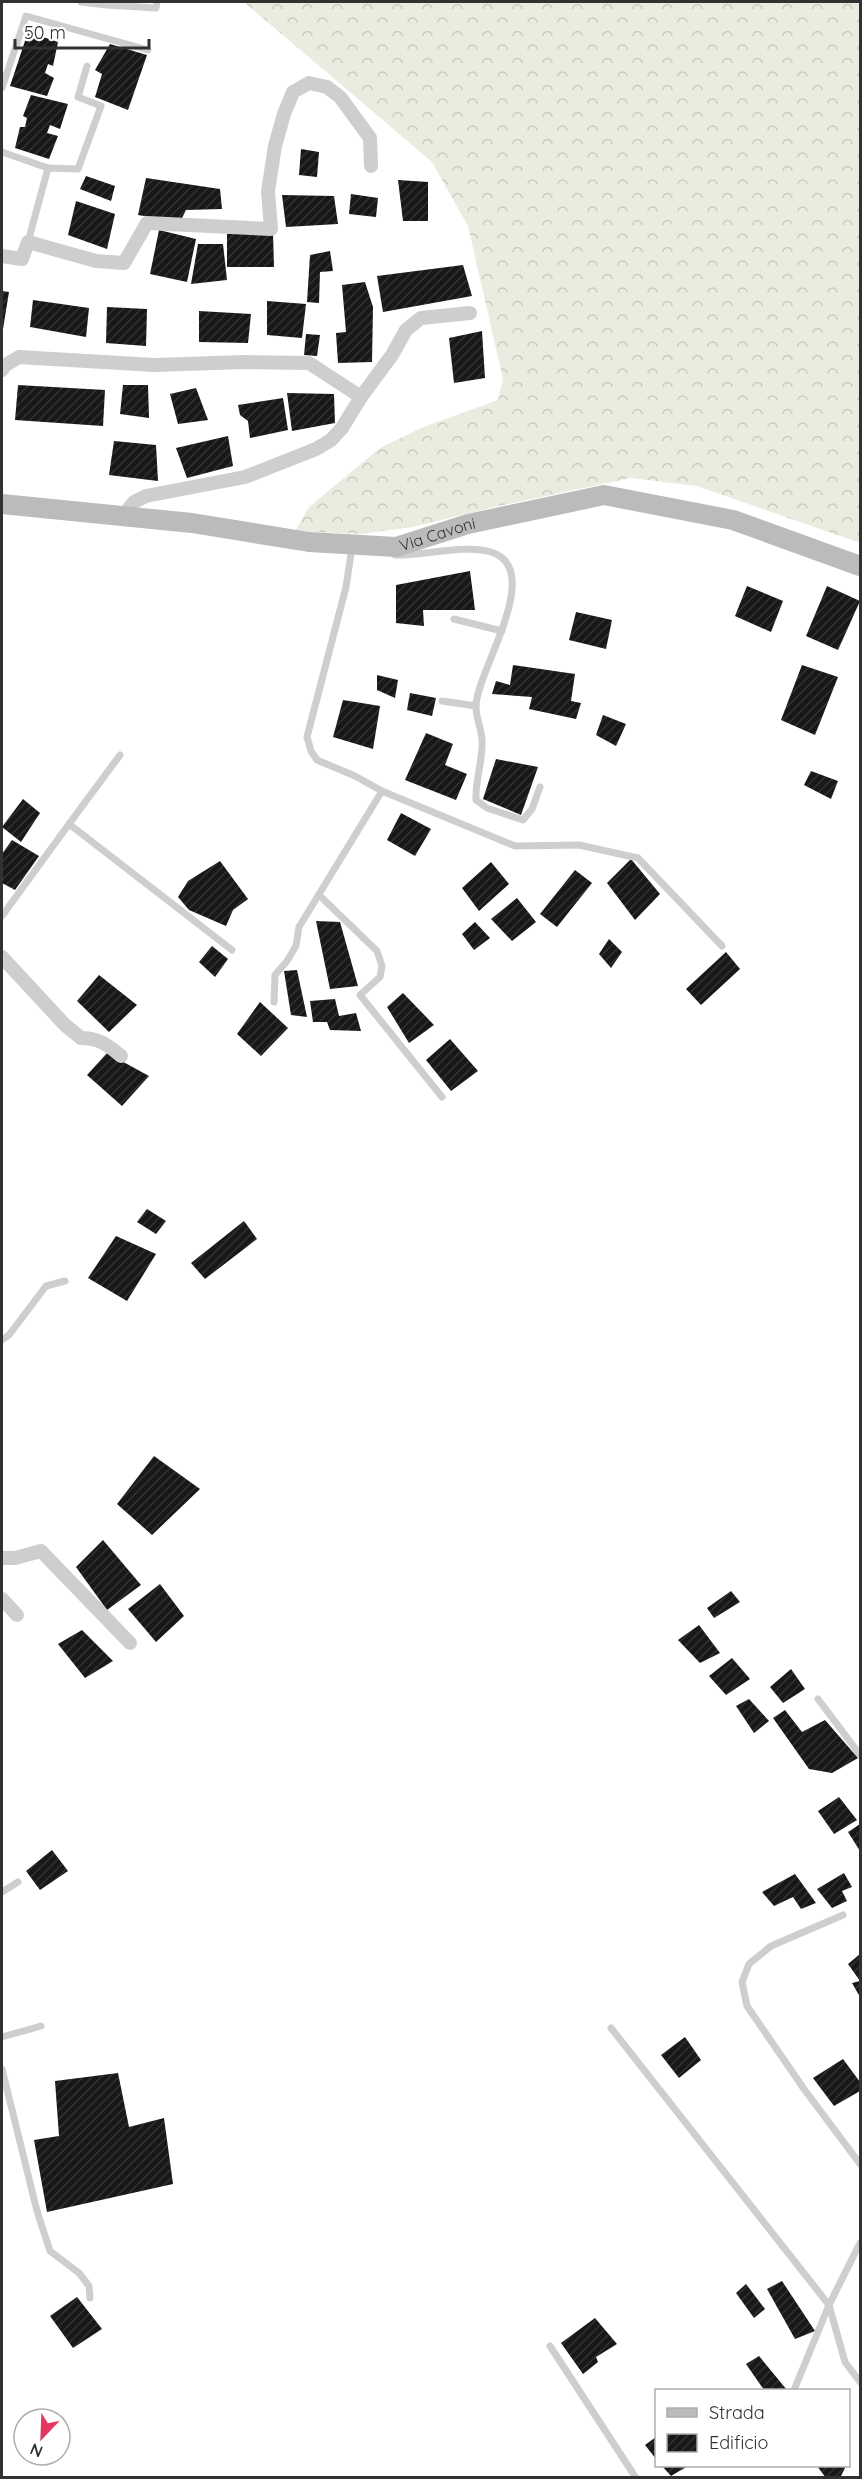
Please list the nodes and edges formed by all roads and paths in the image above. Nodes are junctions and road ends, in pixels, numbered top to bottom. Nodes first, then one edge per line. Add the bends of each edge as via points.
1 (81, 2) edge
2 (157, 2) edge
3 (148, 50) dead end
4 (87, 66) dead end
5 (2, 87) edge
6 (2, 152) edge
7 (371, 166) dead end
8 (48, 168) junction
9 (28, 242) junction
10 (2, 256) edge
11 (470, 313) dead end
12 (2, 370) edge
13 (361, 397) junction
14 (2, 504) edge
15 (123, 516) junction
16 (357, 544) junction
17 (861, 566) edge
18 (454, 619) dead end
19 (502, 631) junction
20 (442, 701) dead end
21 (476, 706) junction
22 (120, 755) dead end
23 (540, 787) dead end
24 (382, 791) junction
25 (69, 824) junction
26 (320, 895) junction
27 (2, 916) edge
28 (722, 946) dead end
29 (232, 950) dead end
30 (2, 957) edge
31 (274, 1002) dead end
32 (120, 1056) dead end
33 (442, 1097) dead end
34 (65, 1281) dead end
35 (2, 1340) edge
36 (2, 1558) edge
37 (2, 1599) edge
38 (17, 1615) dead end
39 (130, 1643) dead end
40 (818, 1699) dead end
41 (861, 1755) edge
42 (18, 1882) dead end
43 (2, 1892) edge
44 (843, 1915) dead end
45 (41, 2026) dead end
46 (611, 2028) dead end
47 (2, 2037) edge
48 (2, 2069) edge
49 (861, 2164) edge
50 (861, 2243) edge
51 (90, 2298) dead end
52 (829, 2305) junction
53 (549, 2346) dead end
54 (861, 2382) edge
55 (795, 2389) edge
56 (636, 2478) edge

1 - 2 lane via 156,8
3 - 5 lane via 26,16
4 - 8 lane via 78,97 101,106 78,169
6 - 8 lane
7 - 9 street via 370,138 340,97 327,87 309,83 293,92 278,135 268,192 271,229 147,223 123,263 96,261
8 - 9 lane
9 - 10 street via 22,258
11 - 13 street via 421,318 406,330
12 - 13 street via 19,357 154,365 309,363
13 - 15 street via 342,428 316,449 245,477 146,496 134,502
14 - 15 street, Via Cavoni
15 - 16 street, Via Cavoni via 309,542
16 - 17 street, Via Cavoni via 396,547 468,524 604,495 733,520
16 - 19 lane via 380,554 476,550 493,553 506,561 514,582
16 - 24 lane via 308,737 317,760
18 - 19 lane
19 - 21 lane
20 - 21 lane
21 - 23 lane via 482,741 476,800 487,808 523,820
22 - 25 lane
24 - 26 lane
24 - 28 lane via 515,846 579,845 638,858
25 - 27 lane
25 - 29 lane
26 - 31 lane via 299,927 296,946 275,975
26 - 33 lane via 377,951 382,966 380,976 360,994
30 - 32 street via 65,1025 81,1038 94,1038 106,1044
34 - 35 lane via 46,1286
36 - 39 street via 41,1551
37 - 38 street
40 - 41 lane
42 - 43 lane
44 - 49 lane via 771,1946 749,1964 742,1982 747,2006
45 - 47 lane
46 - 52 lane
48 - 51 lane via 50,2251 79,2273 89,2286
50 - 52 lane
52 - 54 lane via 845,2362
52 - 55 lane
53 - 56 lane

